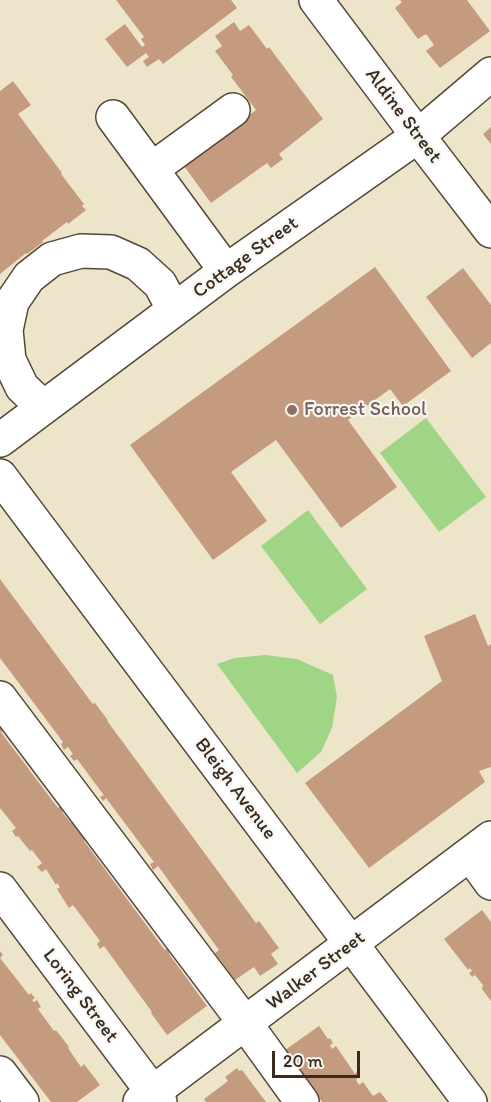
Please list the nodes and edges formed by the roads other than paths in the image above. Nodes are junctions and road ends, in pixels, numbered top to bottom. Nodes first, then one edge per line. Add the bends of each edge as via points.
1 (316, 0) edge
2 (491, 74) edge
3 (233, 110) dead end
4 (113, 117) dead end
5 (418, 136) junction
6 (152, 169) junction
7 (491, 231) edge
8 (226, 271) junction
9 (174, 310) junction
10 (43, 407) junction
11 (0, 440) edge
12 (0, 476) edge
13 (0, 698) edge
14 (480, 846) edge
15 (491, 883) edge
16 (0, 889) edge
17 (352, 944) junction
18 (245, 1023) junction
19 (0, 1073) edge
20 (151, 1099) edge
21 (22, 1102) edge
22 (302, 1102) edge
23 (471, 1102) edge

1 - 5 street, Aldine Street
2 - 5 street, Cottage Street
3 - 6 street
4 - 6 street
5 - 7 street, Aldine Street
5 - 8 street, Cottage Street
6 - 8 street
8 - 9 street, Cottage Street
9 - 10 street, Cottage Street
9 - 10 street via 160,284 138,264 111,252 81,251 52,259 29,277 12,302 6,330 9,360 22,387
10 - 11 street, Cottage Street
12 - 17 street, Bleigh Avenue
13 - 18 street
14 - 15 street
14 - 17 street, Walker Street
16 - 20 street, Loring Street
17 - 18 street, Walker Street
17 - 23 street, Bleigh Avenue
18 - 20 street, Walker Street
18 - 22 street
19 - 21 street

